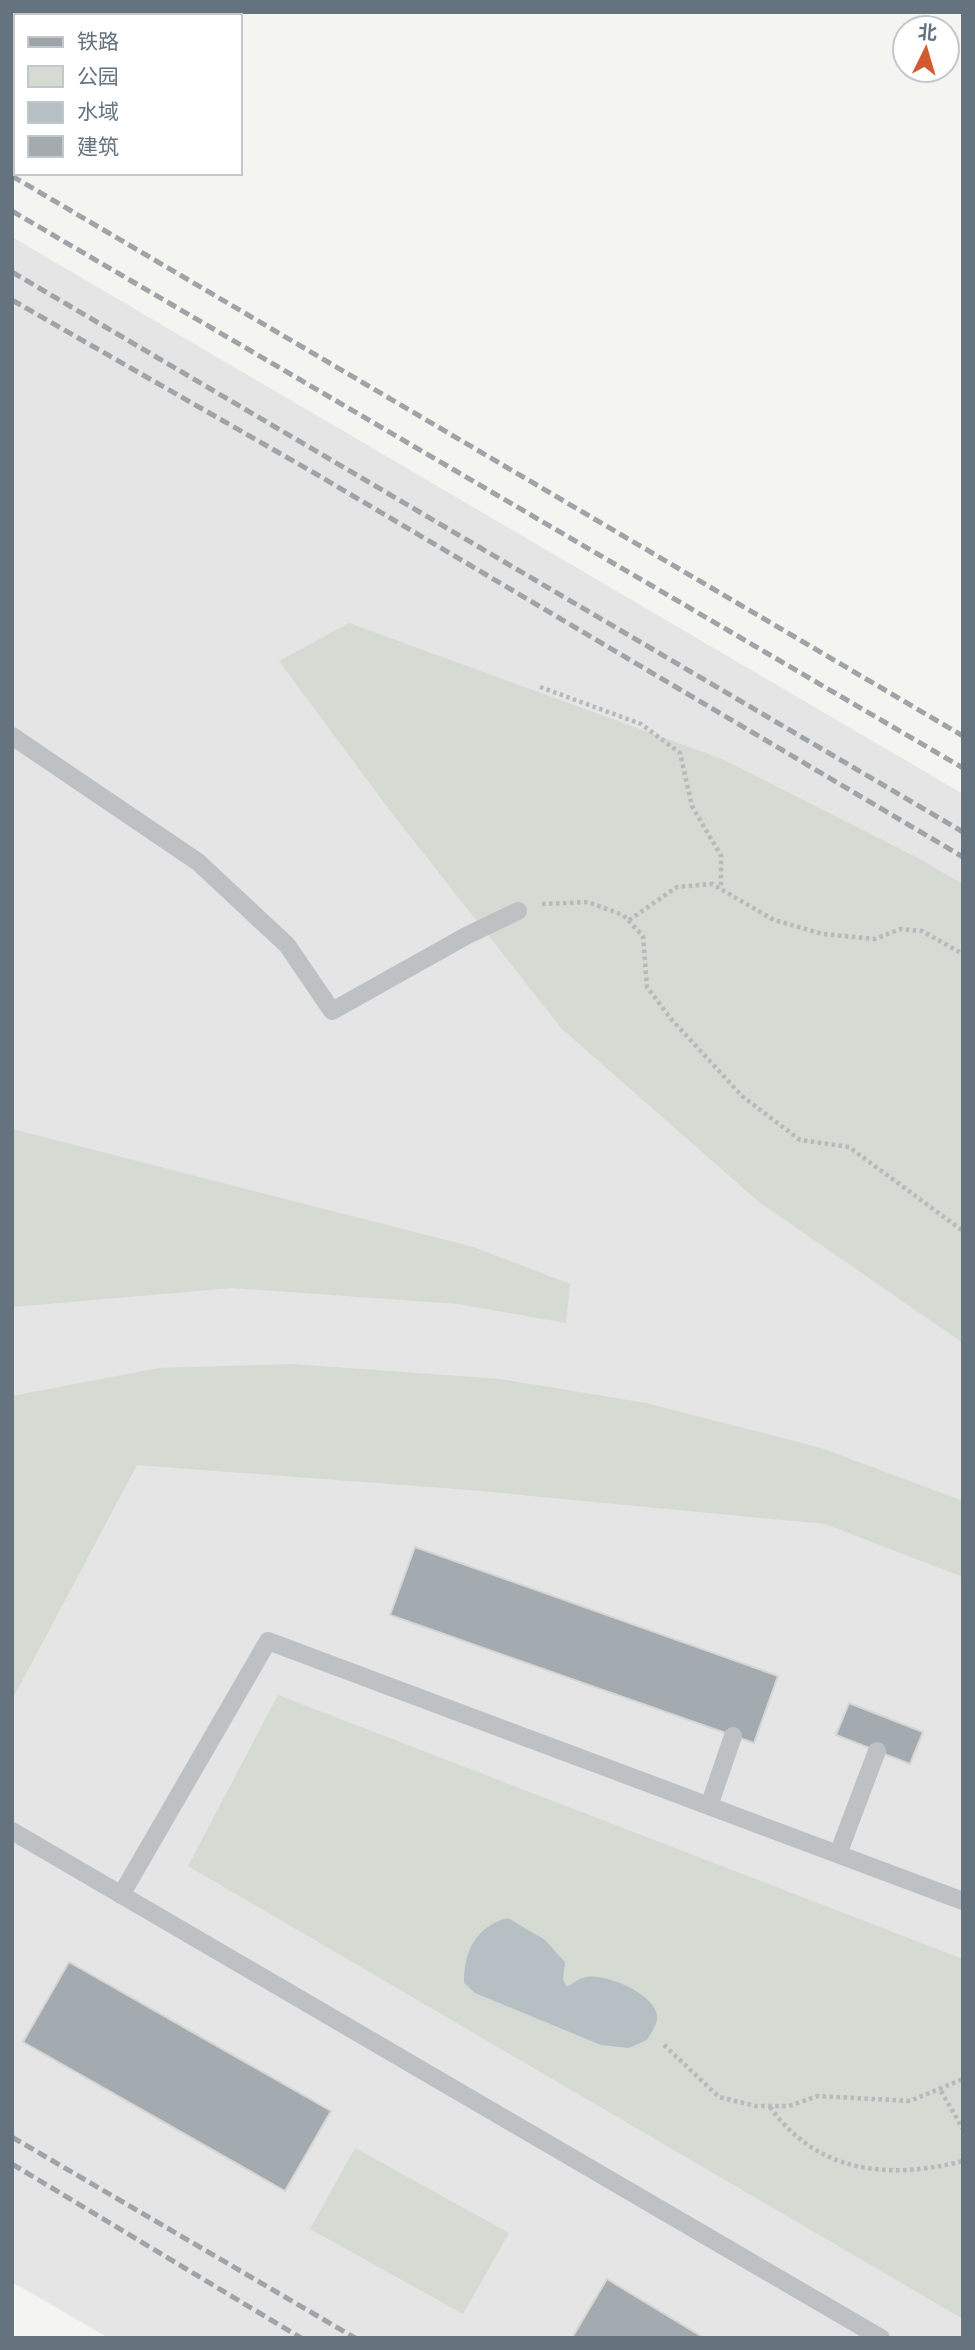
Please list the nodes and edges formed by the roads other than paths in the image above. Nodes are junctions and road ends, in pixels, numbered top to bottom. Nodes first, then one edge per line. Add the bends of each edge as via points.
1 (12, 736) edge
2 (518, 911) road end
3 (733, 1736) dead end
4 (877, 1751) dead end
5 (709, 1806) junction
6 (12, 1831) edge
7 (838, 1854) junction
8 (121, 1895) junction
9 (963, 1901) edge
10 (881, 2338) edge

1 - 2 lane via 198,862 287,945 331,1011
3 - 5 lane
4 - 7 lane
5 - 7 lane
5 - 8 lane via 268,1641
6 - 8 lane
7 - 9 lane
8 - 10 lane

